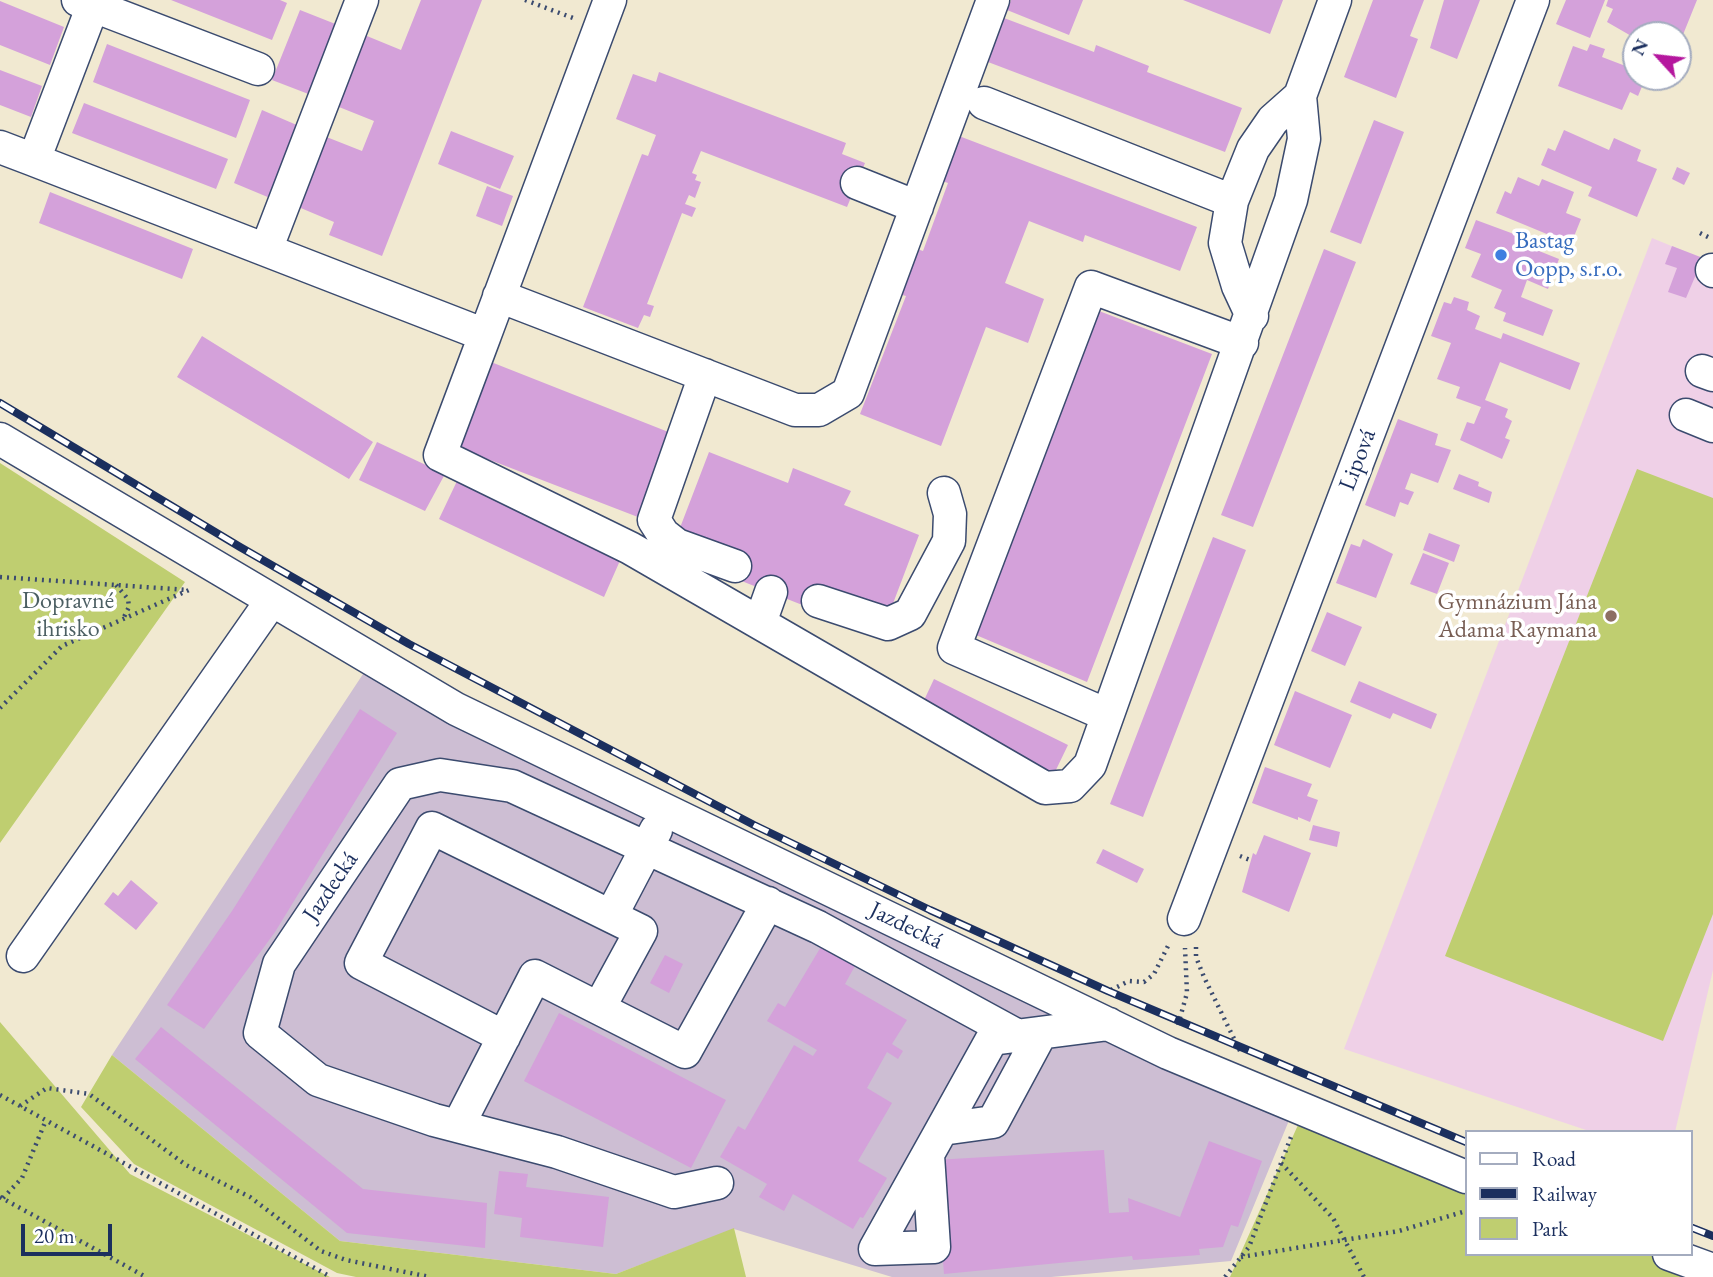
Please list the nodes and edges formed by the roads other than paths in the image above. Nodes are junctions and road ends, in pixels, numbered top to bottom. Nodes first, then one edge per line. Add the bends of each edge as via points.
1 (362, 0) edge
2 (993, 0) edge
3 (1335, 0) edge
4 (1533, 0) edge
5 (89, 2) edge
6 (605, 14) edge
7 (258, 69) dead end
8 (1300, 96) junction
9 (984, 103) dead end
10 (0, 147) edge
11 (34, 160) junction
12 (857, 183) dead end
13 (1232, 201) junction
14 (917, 206) junction
15 (266, 250) junction
16 (499, 296) junction
17 (1247, 329) junction
18 (485, 335) junction
19 (705, 375) junction
20 (0, 439) edge
21 (944, 493) dead end
22 (664, 553) junction
23 (735, 566) dead end
24 (771, 592) dead end
25 (272, 600) junction
26 (818, 601) dead end
27 (760, 623) junction
28 (1107, 715) junction
29 (666, 810) junction
30 (647, 847) junction
31 (768, 903) junction
32 (611, 916) junction
33 (1190, 930) road end
34 (23, 956) dead end
35 (599, 1008) junction
36 (1109, 1024) junction
37 (1030, 1035) junction
38 (504, 1037) junction
39 (458, 1126) junction
40 (1464, 1176) edge
41 (717, 1183) dead end
42 (1674, 1256) edge
43 (1713, 1270) edge

1 - 15 street
2 - 14 street
3 - 8 street
4 - 33 street, Lipová
5 - 7 street
5 - 11 street
6 - 16 street
8 - 13 street via 1273,120 1253,149
8 - 17 street via 1304,139 1292,200
9 - 13 street
10 - 11 street
11 - 15 street
12 - 14 street
13 - 17 street via 1225,243
14 - 19 street via 848,393 819,410 795,410
15 - 18 street
16 - 18 street
16 - 19 street
17 - 28 street
17 - 28 street via 1091,287 954,648
18 - 22 street via 440,455
19 - 22 street via 654,520 663,534
20 - 25 street, Jazdecká
21 - 26 street via 950,514 949,541 910,614 888,624
22 - 23 street
22 - 27 street
24 - 27 street
25 - 29 street, Jazdecká via 456,709
25 - 34 street
27 - 28 street via 1045,788 1070,786 1090,765
29 - 30 street
29 - 36 street, Jazdecká
30 - 31 street, Jazdecká
30 - 32 street
30 - 39 street, Jazdecká via 512,786 440,775 400,784 279,964 260,1033 318,1080
31 - 35 street via 685,1052
31 - 37 street, Jazdecká
32 - 35 street via 641,930
32 - 38 street via 432,828 361,963
35 - 38 street via 535,976
36 - 37 street
36 - 40 street, Jazdecká via 1302,1111
37 - 37 street via 993,1122 935,1142 992,1039
38 - 39 street
39 - 41 street, Jazdecká via 674,1192
42 - 43 street

